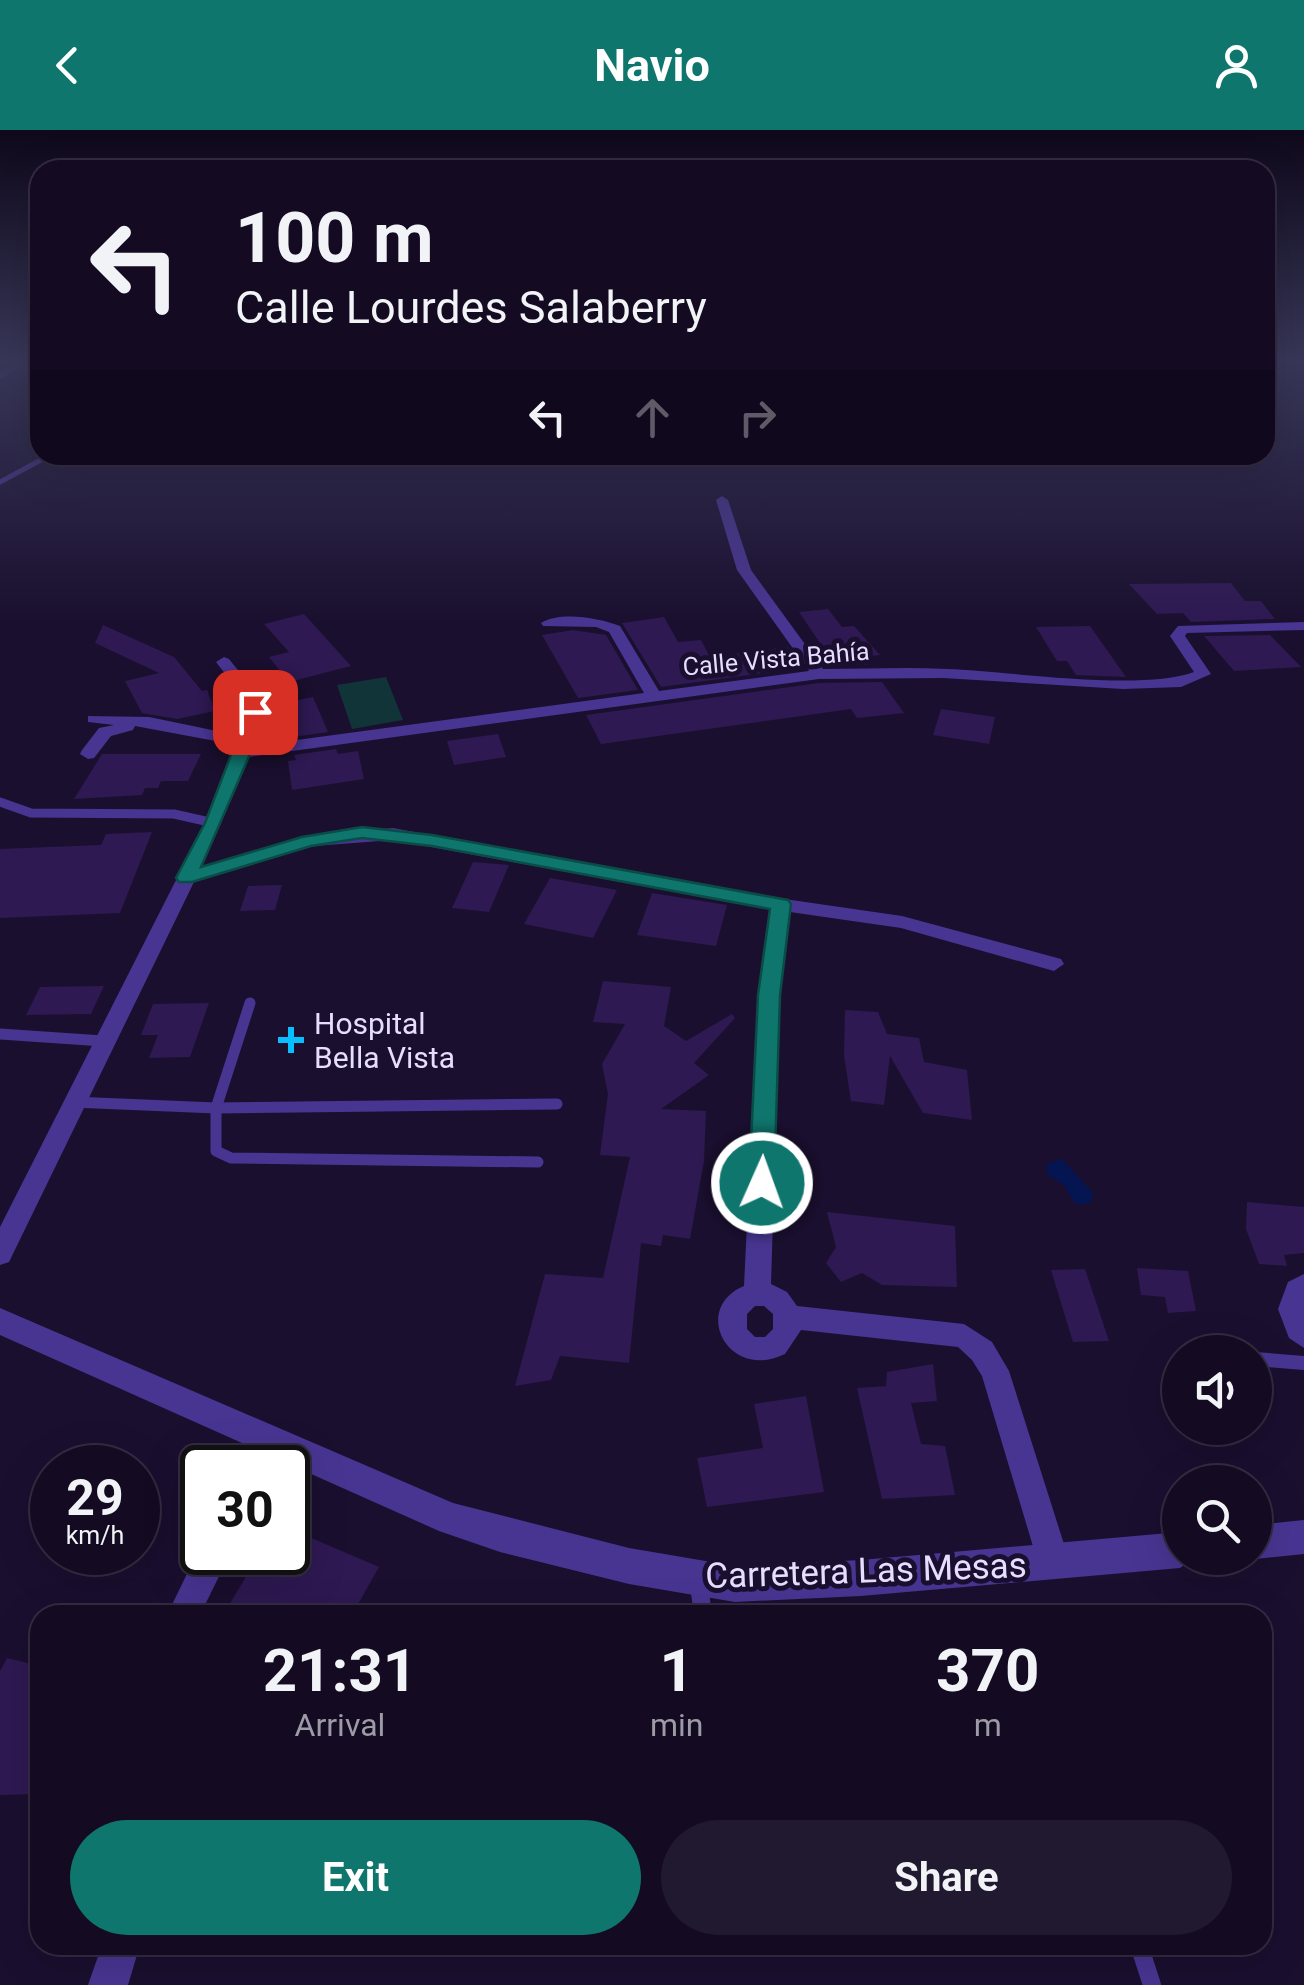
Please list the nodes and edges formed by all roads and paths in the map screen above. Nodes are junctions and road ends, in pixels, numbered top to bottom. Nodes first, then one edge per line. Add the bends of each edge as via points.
1 (31, 465) edge
2 (0, 482) edge
3 (722, 500) dead end
4 (548, 623) dead end
5 (1304, 626) edge
6 (224, 662) dead end
7 (819, 674) junction
8 (654, 696) junction
9 (94, 719) dead end
10 (149, 722) junction
11 (243, 748) junction
12 (88, 754) dead end
13 (0, 802) edge
14 (214, 823) junction
15 (186, 878) junction
16 (781, 904) junction
17 (1054, 964) dead end
18 (250, 1003) dead end
19 (0, 1034) edge
20 (103, 1040) junction
21 (72, 1102) junction
22 (557, 1104) dead end
23 (216, 1108) junction
24 (538, 1162) dead end
25 (0, 1254) edge
26 (1304, 1285) edge
27 (758, 1295) junction
28 (790, 1318) junction
29 (0, 1321) edge
30 (1304, 1336) edge
31 (1272, 1361) edge
32 (1304, 1363) edge
33 (247, 1445) edge
34 (310, 1470) edge
35 (1304, 1538) edge
36 (1272, 1541) edge
37 (1162, 1552) edge
38 (1054, 1562) junction
39 (204, 1575) edge
40 (699, 1581) junction
41 (187, 1605) edge
42 (702, 1605) edge
43 (118, 1955) edge
44 (1142, 1955) edge
45 (108, 1985) edge
46 (1152, 1985) edge

1 - 2 lane
3 - 7 street via 744,570
4 - 8 street via 615,629
5 - 7 street, Calle Vista Bahía via 1183,629 1177,636 1203,674 1181,682
6 - 11 street via 251,697 254,724
7 - 8 street, Calle Vista Bahía
8 - 11 street, Calle Vista Bahía
9 - 10 street, Calle Vista Bahía
10 - 11 street, Calle Vista Bahía
10 - 12 street via 105,732
11 - 14 street
13 - 14 lane via 31,813 174,814
14 - 15 street
15 - 16 street via 362,832
15 - 20 street
16 - 17 street via 936,929
16 - 27 street via 769,995
18 - 23 lane
19 - 20 lane
20 - 21 street
21 - 23 lane
21 - 25 street
22 - 23 lane
23 - 24 lane via 216,1152 230,1158
26 - 30 street via 1290,1306
27 - 28 street via 781,1304
27 - 28 street via 739,1302 730,1317 742,1342 761,1348 781,1342
28 - 38 street via 964,1336 982,1351 995,1370
29 - 33 street, Carretera Las Mesas
31 - 32 lane
34 - 40 street, Carretera Las Mesas via 500,1536
35 - 36 street
37 - 38 street, Carretera Las Mesas
38 - 40 street, Carretera Las Mesas via 844,1579
39 - 41 street
40 - 42 lane
43 - 45 street
44 - 46 lane

